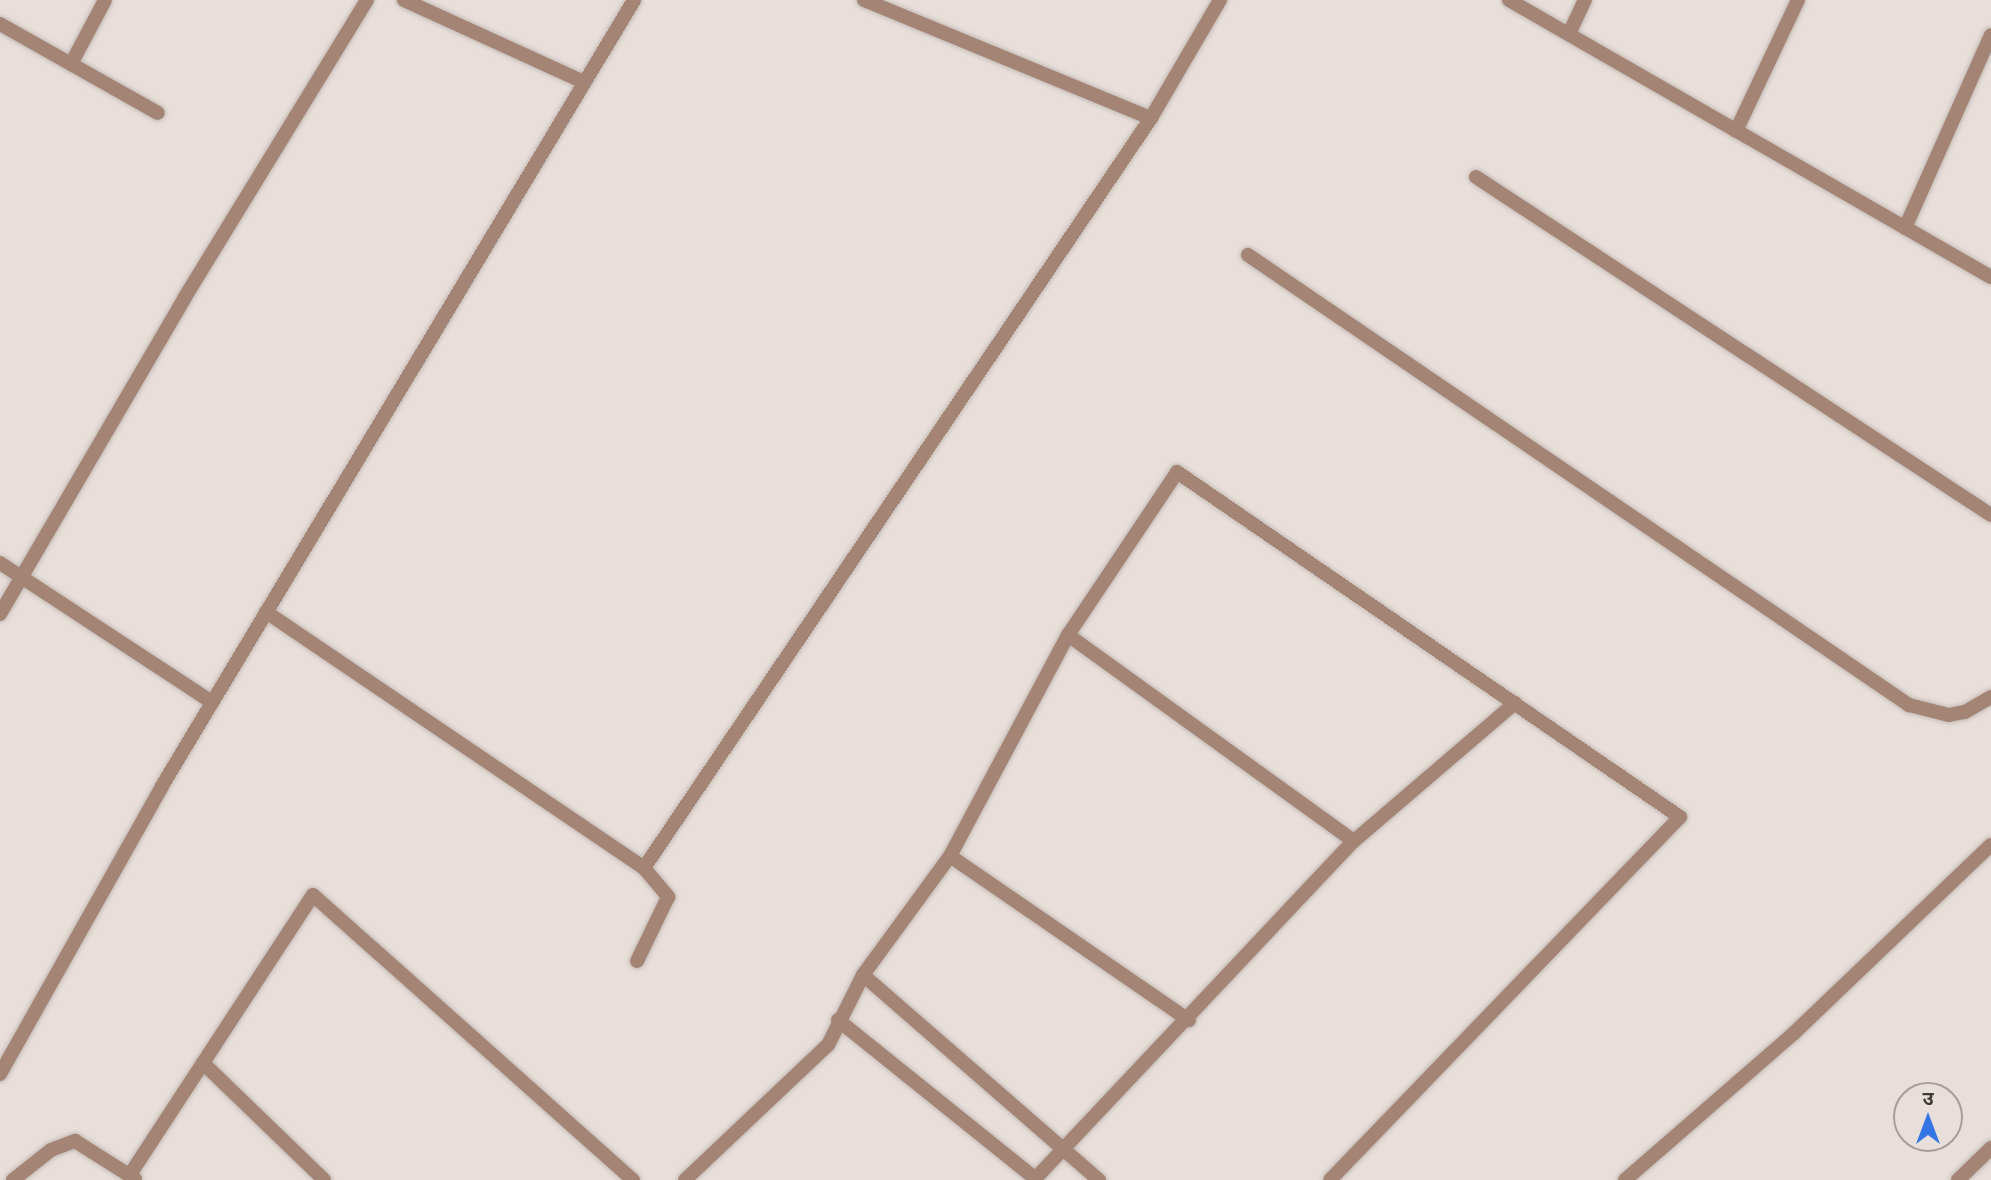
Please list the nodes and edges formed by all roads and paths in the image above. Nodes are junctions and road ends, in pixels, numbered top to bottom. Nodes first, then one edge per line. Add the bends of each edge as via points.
1 (105, 0) edge
2 (368, 0) edge
3 (404, 0) edge
4 (634, 0) edge
5 (864, 0) edge
6 (1220, 0) edge
7 (1509, 0) edge
8 (1585, 0) edge
9 (1798, 0) edge
10 (1, 27) edge
11 (1569, 34) junction
12 (1991, 35) edge
13 (71, 64) junction
14 (584, 82) junction
15 (158, 113) dead end
16 (1151, 118) junction
17 (1736, 131) junction
18 (1476, 177) dead end
19 (1905, 228) junction
20 (1248, 255) dead end
21 (1991, 278) edge
22 (1991, 515) edge
23 (0, 563) edge
24 (22, 574) junction
25 (266, 612) junction
26 (0, 614) edge
27 (1068, 635) junction
28 (1991, 696) edge
29 (212, 702) junction
30 (1515, 703) junction
31 (1354, 841) junction
32 (1991, 845) edge
33 (950, 856) junction
34 (644, 867) junction
35 (638, 961) dead end
36 (863, 975) junction
37 (838, 1020) junction
38 (1189, 1020) junction
39 (203, 1063) junction
40 (0, 1074) edge
41 (1991, 1148) edge
42 (1064, 1149) junction
43 (133, 1176) edge
44 (13, 1180) edge
45 (324, 1180) edge
46 (633, 1180) edge
47 (685, 1180) edge
48 (1036, 1180) edge
49 (1099, 1180) edge
50 (1330, 1180) edge
51 (1625, 1180) edge
52 (1958, 1180) edge

1 - 13 street
2 - 24 street
3 - 14 street
4 - 14 street
5 - 16 street
6 - 16 street
7 - 11 street
8 - 11 street
9 - 17 street
10 - 13 street
11 - 17 street
12 - 19 street
13 - 15 street
14 - 25 street
16 - 34 street
17 - 19 street
18 - 22 street
19 - 21 street
20 - 28 street via 1909,705 1949,715 1965,712
23 - 24 street
24 - 26 street
24 - 29 street
25 - 29 street
25 - 34 street
27 - 30 street via 1177,472
27 - 31 street
27 - 33 street
29 - 40 street
30 - 31 street
30 - 50 street via 1680,817
31 - 38 street
32 - 51 street via 1794,1033
33 - 36 street
33 - 38 street
34 - 35 street via 668,897
36 - 37 street
36 - 42 street
37 - 47 street via 828,1045
37 - 48 street
38 - 42 street
39 - 43 street
39 - 45 street
39 - 46 street via 313,895
41 - 52 street
42 - 48 street
42 - 49 street
43 - 44 street via 75,1141 51,1150

